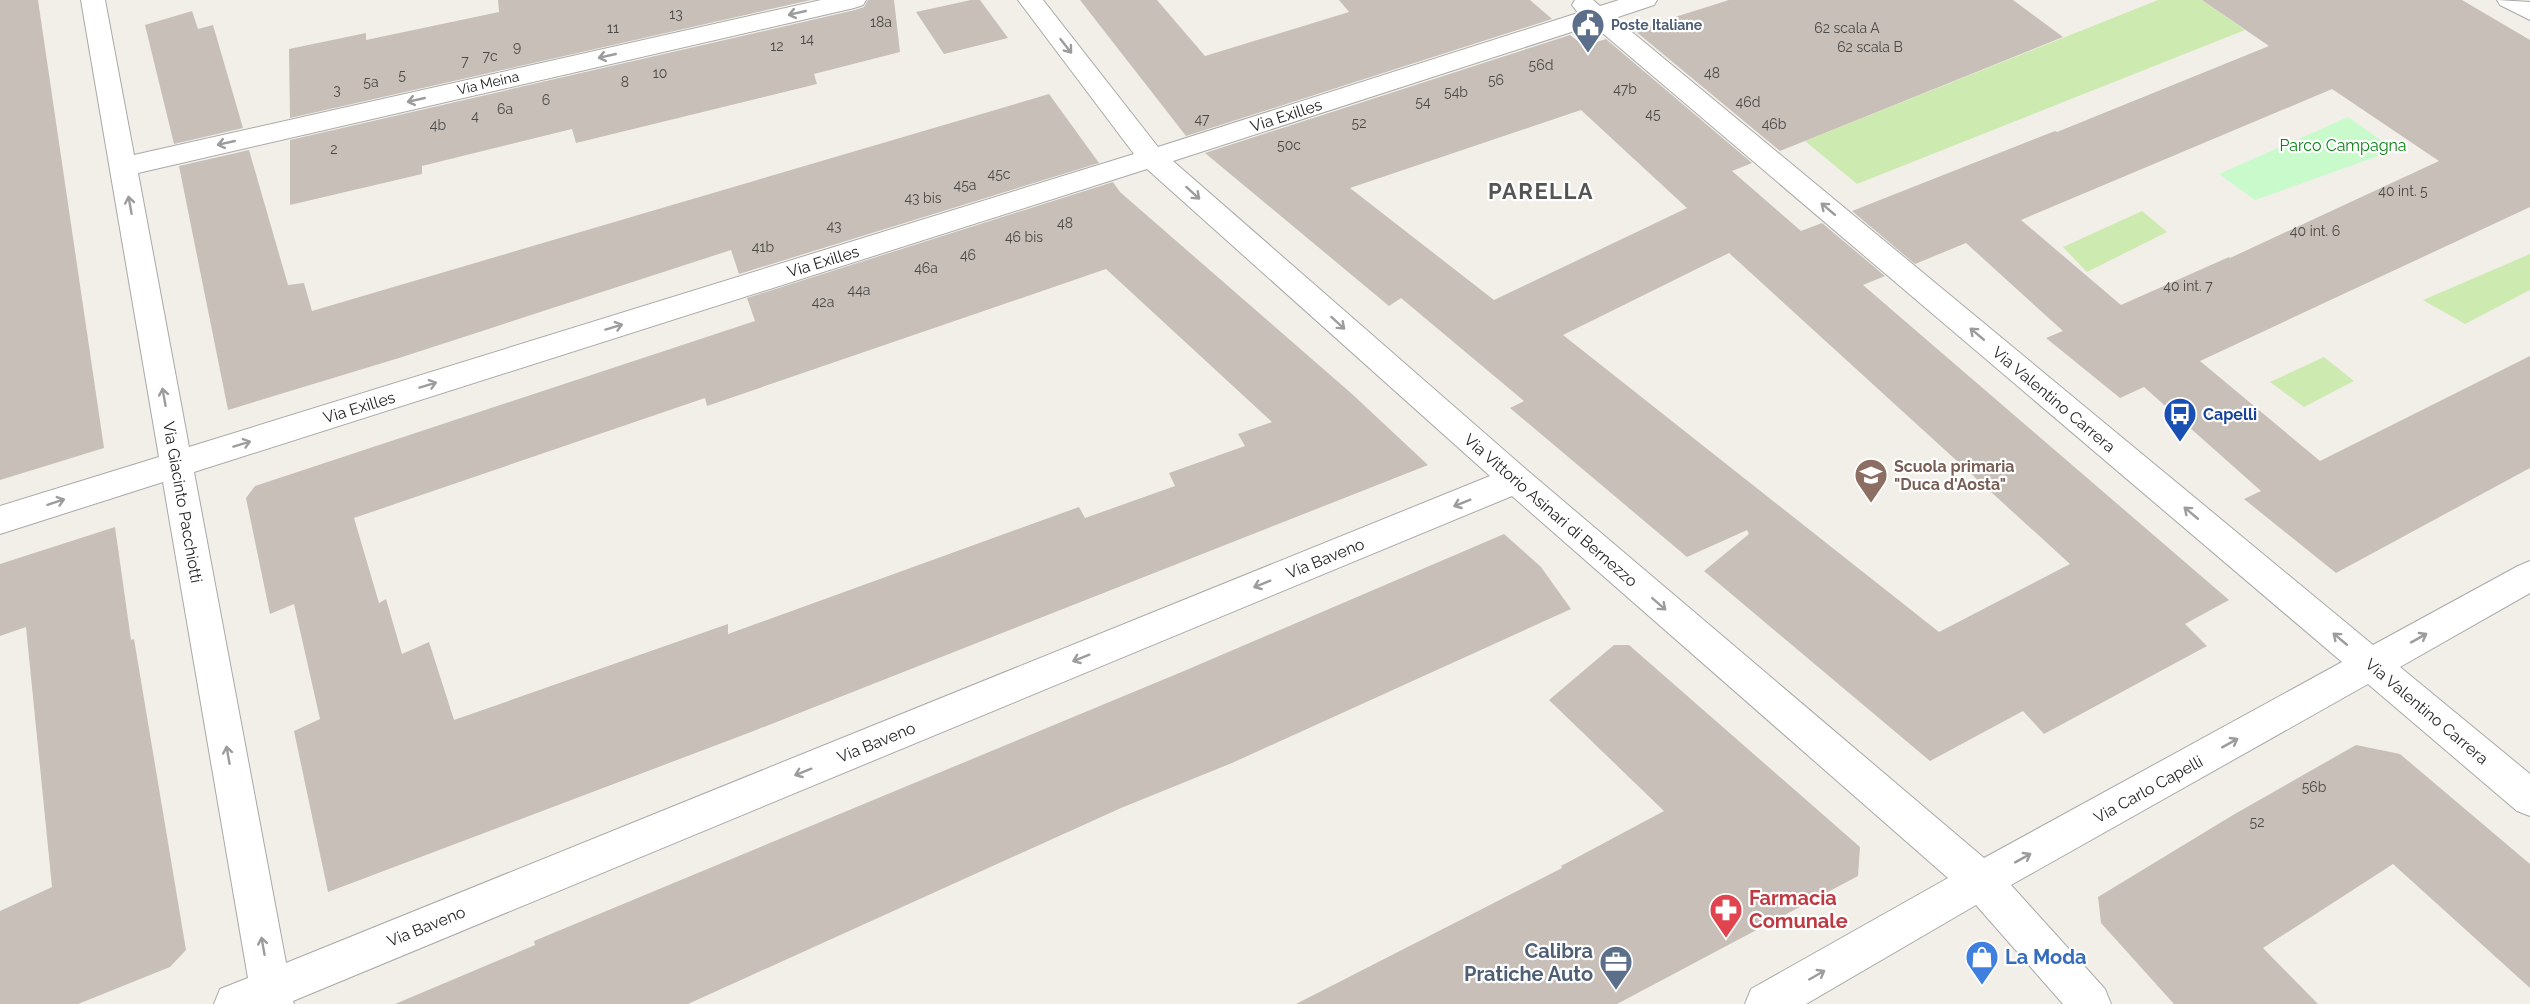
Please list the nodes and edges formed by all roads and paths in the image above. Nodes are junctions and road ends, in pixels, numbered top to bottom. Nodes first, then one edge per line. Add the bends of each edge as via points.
1 (93, 0) edge
2 (854, 0) edge
3 (1030, 0) edge
4 (1645, 0) edge
5 (2509, 0) edge
6 (1588, 8) edge
7 (2530, 12) edge
8 (1152, 158) junction
9 (123, 166) junction
10 (176, 465) junction
11 (1516, 480) junction
12 (0, 520) edge
13 (2530, 576) edge
14 (2371, 665) junction
15 (2530, 798) edge
16 (1981, 881) junction
17 (272, 997) edge
18 (235, 1004) edge
19 (1766, 1004) edge
20 (2090, 1004) edge

1 - 9 street, Via Giacinto Pacchiotti
2 -> 9 street, Via Meina
3 -> 8 street, Via Vittorio Asinari di Bernezzo
4 - 6 street, Via Exilles
5 - 7 street
6 - 8 street, Via Exilles
14 -> 6 street, Via Valentino Carrera
10 -> 8 street, Via Exilles
8 -> 11 street, Via Vittorio Asinari di Bernezzo
10 -> 9 street, Via Giacinto Pacchiotti
12 -> 10 street, Via Exilles
17 -> 10 street, Via Giacinto Pacchiotti
11 -> 16 street, Via Vittorio Asinari di Bernezzo
11 -> 17 street, Via Baveno
14 -> 13 street, Via Carlo Capelli
14 - 15 street, Via Valentino Carrera
16 -> 14 street, Via Carlo Capelli
19 -> 16 street, Via Carlo Capelli
16 - 20 street, Via Vittorio Asinari di Bernezzo
17 - 18 street, Via Baveno

